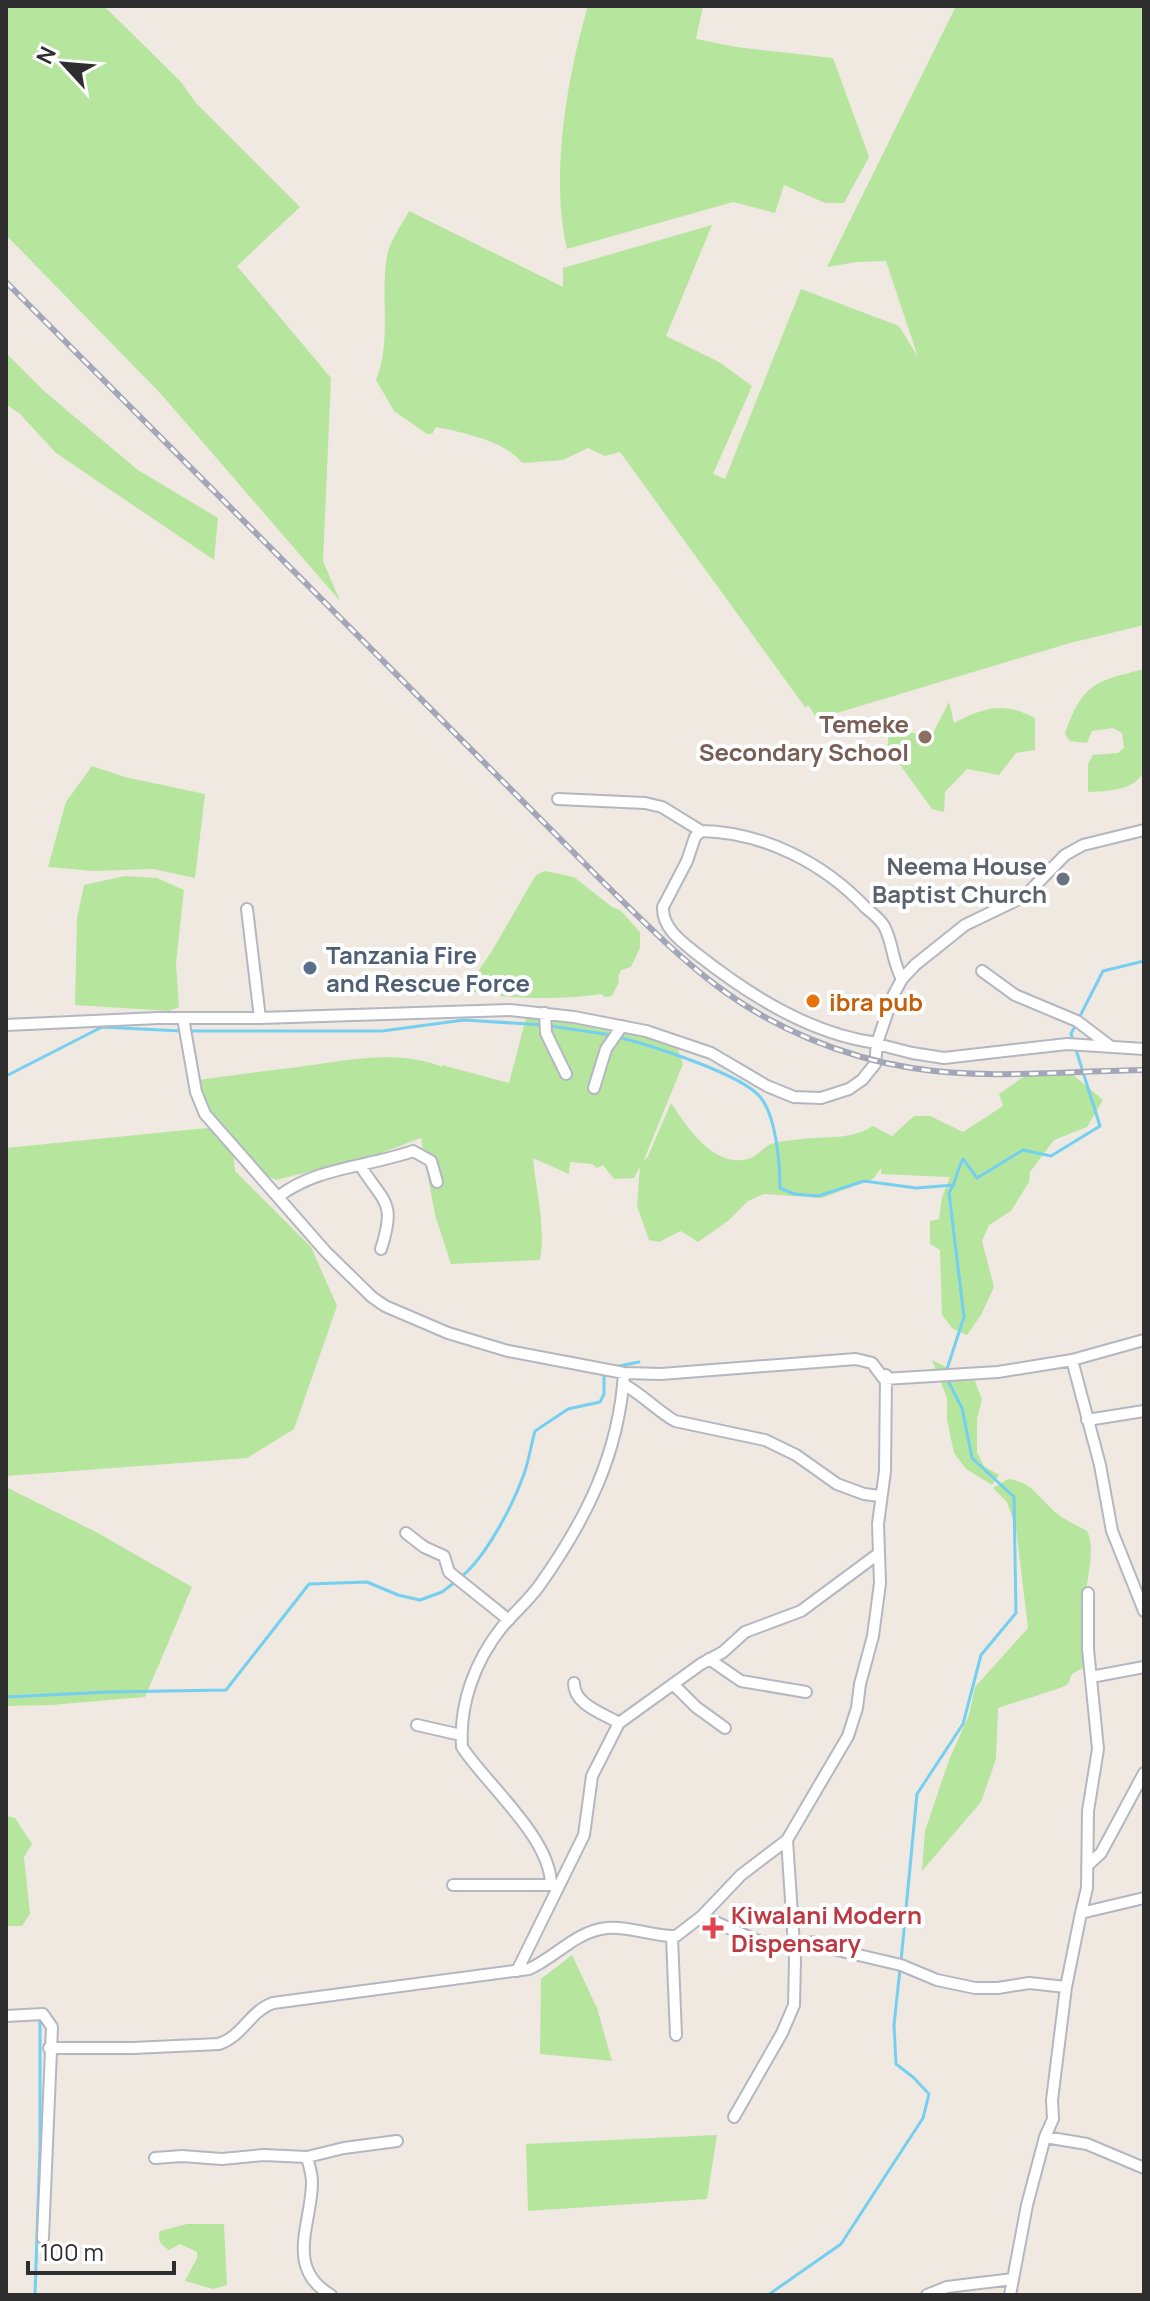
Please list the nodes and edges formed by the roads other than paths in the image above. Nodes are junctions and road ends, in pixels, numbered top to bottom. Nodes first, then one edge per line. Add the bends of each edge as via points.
1 (558, 799) dead end
2 (1144, 830) edge
3 (701, 831) junction
4 (247, 909) dead end
5 (982, 971) dead end
6 (902, 979) junction
7 (545, 1013) junction
8 (183, 1018) junction
9 (260, 1018) junction
10 (6, 1025) edge
11 (622, 1026) junction
12 (877, 1043) junction
13 (1112, 1047) junction
14 (1144, 1049) edge
15 (566, 1074) dead end
16 (594, 1088) dead end
17 (360, 1165) junction
18 (437, 1182) dead end
19 (278, 1197) junction
20 (381, 1249) dead end
21 (1141, 1341) edge
22 (1144, 1354) edge
23 (1072, 1360) junction
24 (886, 1376) junction
25 (624, 1378) junction
26 (1144, 1411) edge
27 (1087, 1420) junction
28 (880, 1496) junction
29 (406, 1533) dead end
30 (878, 1554) junction
31 (1088, 1593) dead end
32 (1144, 1611) edge
33 (509, 1620) junction
34 (709, 1659) junction
35 (1144, 1667) edge
36 (1091, 1677) junction
37 (574, 1683) dead end
38 (673, 1684) junction
39 (806, 1692) dead end
40 (619, 1723) junction
41 (417, 1725) dead end
42 (725, 1728) dead end
43 (461, 1735) junction
44 (1144, 1773) edge
45 (787, 1840) junction
46 (1089, 1864) junction
47 (453, 1885) dead end
48 (556, 1885) junction
49 (1144, 1898) edge
50 (1081, 1913) junction
51 (702, 1916) junction
52 (672, 1937) junction
53 (793, 1942) junction
54 (517, 1971) junction
55 (1066, 1987) junction
56 (6, 2016) edge
57 (676, 2035) dead end
58 (49, 2048) junction
59 (734, 2117) dead end
60 (1045, 2137) junction
61 (397, 2141) dead end
62 (307, 2157) junction
63 (155, 2158) dead end
64 (1144, 2168) edge
65 (43, 2238) dead end
66 (1013, 2279) junction
67 (331, 2295) edge
68 (927, 2295) edge
69 (1010, 2295) edge

1 - 3 street via 654,805
2 - 6 street via 1083,845 1065,855 1025,896 965,925
3 - 6 street via 783,848 838,880 883,925
3 - 12 street via 663,907 670,930 764,1003 842,1035
4 - 9 street
5 - 13 street via 1015,995 1077,1021
6 - 12 street
7 - 9 street via 478,1010
7 - 11 street
7 - 15 street via 546,1033
8 - 9 street
8 - 10 street
8 - 19 street via 205,1114
11 - 12 street via 694,1046 794,1097 821,1098 849,1089 875,1064
11 - 16 street via 606,1049
12 - 13 street via 944,1058 1067,1044
13 - 14 street
17 - 18 street via 413,1151 431,1161
17 - 19 street via 290,1187
17 - 20 street via 386,1203 388,1222
19 - 25 street via 326,1252 385,1306 448,1333
21 - 22 street
21 - 23 street
23 - 24 street via 982,1374
23 - 27 street
24 - 25 street via 872,1363 856,1359
24 - 28 street
25 - 28 street via 675,1421 765,1440 837,1484
25 - 33 street via 616,1438 592,1495 539,1586
26 - 27 street
27 - 32 street via 1112,1531
28 - 30 street
29 - 33 street via 444,1556 447,1569
30 - 34 street via 801,1611 752,1628
30 - 45 street via 878,1605 857,1708 848,1736
31 - 36 street
33 - 43 street via 470,1684
34 - 38 street
34 - 39 street via 741,1681
35 - 36 street
36 - 46 street via 1098,1749 1088,1811
37 - 40 street via 579,1700
38 - 40 street
38 - 42 street
40 - 48 street via 592,1776 584,1835
41 - 43 street
43 - 48 street via 462,1747 497,1788 548,1863
44 - 46 street via 1109,1841
45 - 51 street via 741,1875
45 - 53 street
46 - 50 street
47 - 48 street
48 - 54 street
49 - 50 street
50 - 55 street
51 - 52 street
51 - 53 street via 758,1941
52 - 54 street via 628,1928 591,1931 539,1964
52 - 57 street
53 - 55 street via 818,1942 975,1988 1029,1983
53 - 59 street via 794,2005
54 - 58 street via 273,2003 257,2010 239,2033 219,2044
55 - 60 street via 1053,2119
56 - 58 street via 47,2017 52,2027
58 - 65 street
60 - 64 street via 1087,2144
60 - 66 street
61 - 62 street
62 - 63 street
62 - 67 street via 312,2182 303,2262 317,2287
66 - 68 street via 947,2287
66 - 69 street

